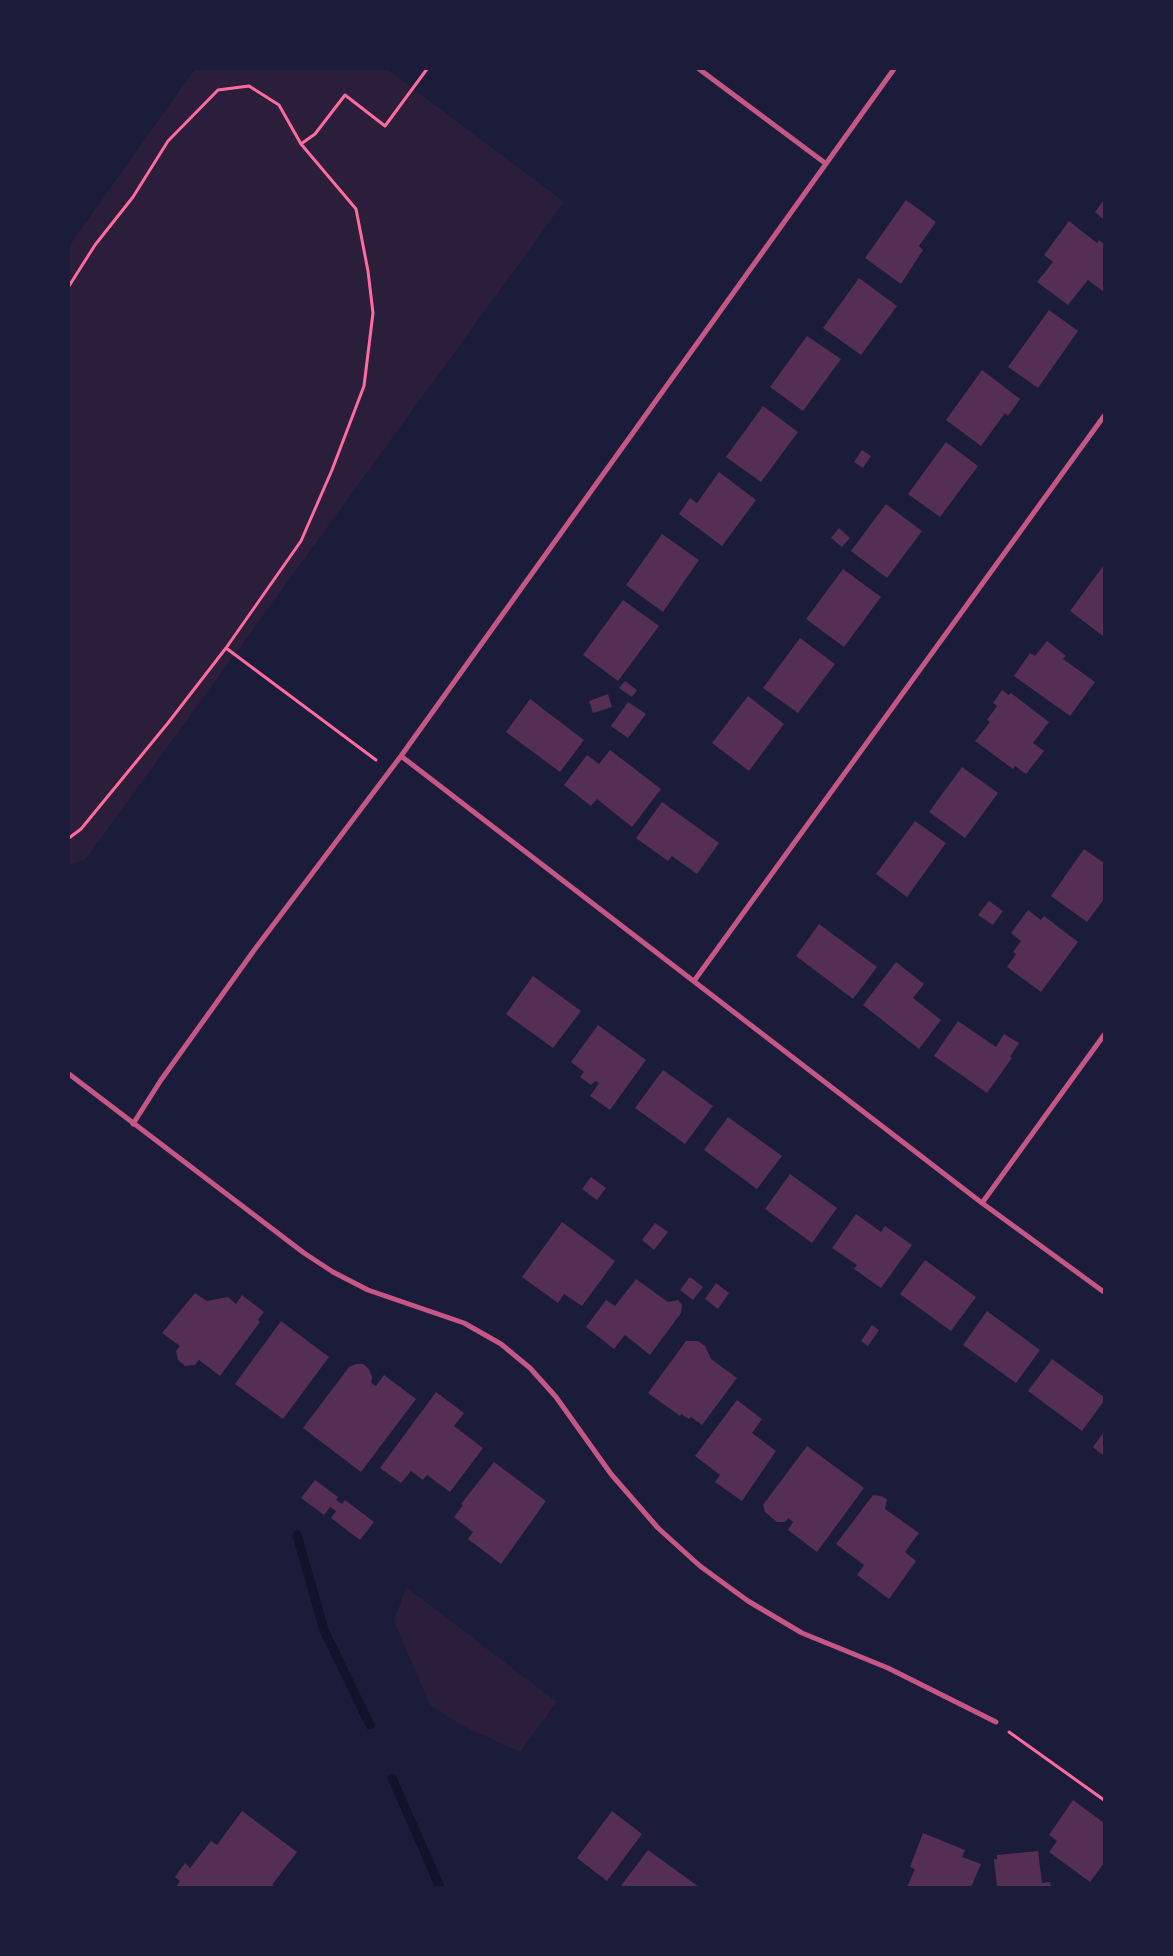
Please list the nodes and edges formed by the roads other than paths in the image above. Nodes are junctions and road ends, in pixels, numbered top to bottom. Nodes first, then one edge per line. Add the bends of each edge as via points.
1 (699, 69) edge
2 (894, 69) edge
3 (825, 163) junction
4 (1104, 416) edge
5 (401, 756) junction
6 (694, 981) junction
7 (1104, 1035) edge
8 (69, 1074) edge
9 (133, 1124) junction
10 (982, 1203) junction
11 (1104, 1292) edge
12 (996, 1722) road end

1 - 3 street
2 - 3 street
3 - 5 street
4 - 6 street
5 - 6 street
5 - 9 street via 255,949
6 - 10 street
7 - 10 street
8 - 9 street
9 - 12 street via 333,1272 368,1290 464,1323 501,1344 530,1368 556,1397 611,1474 658,1528 700,1566 748,1601 802,1633 888,1668
10 - 11 street

